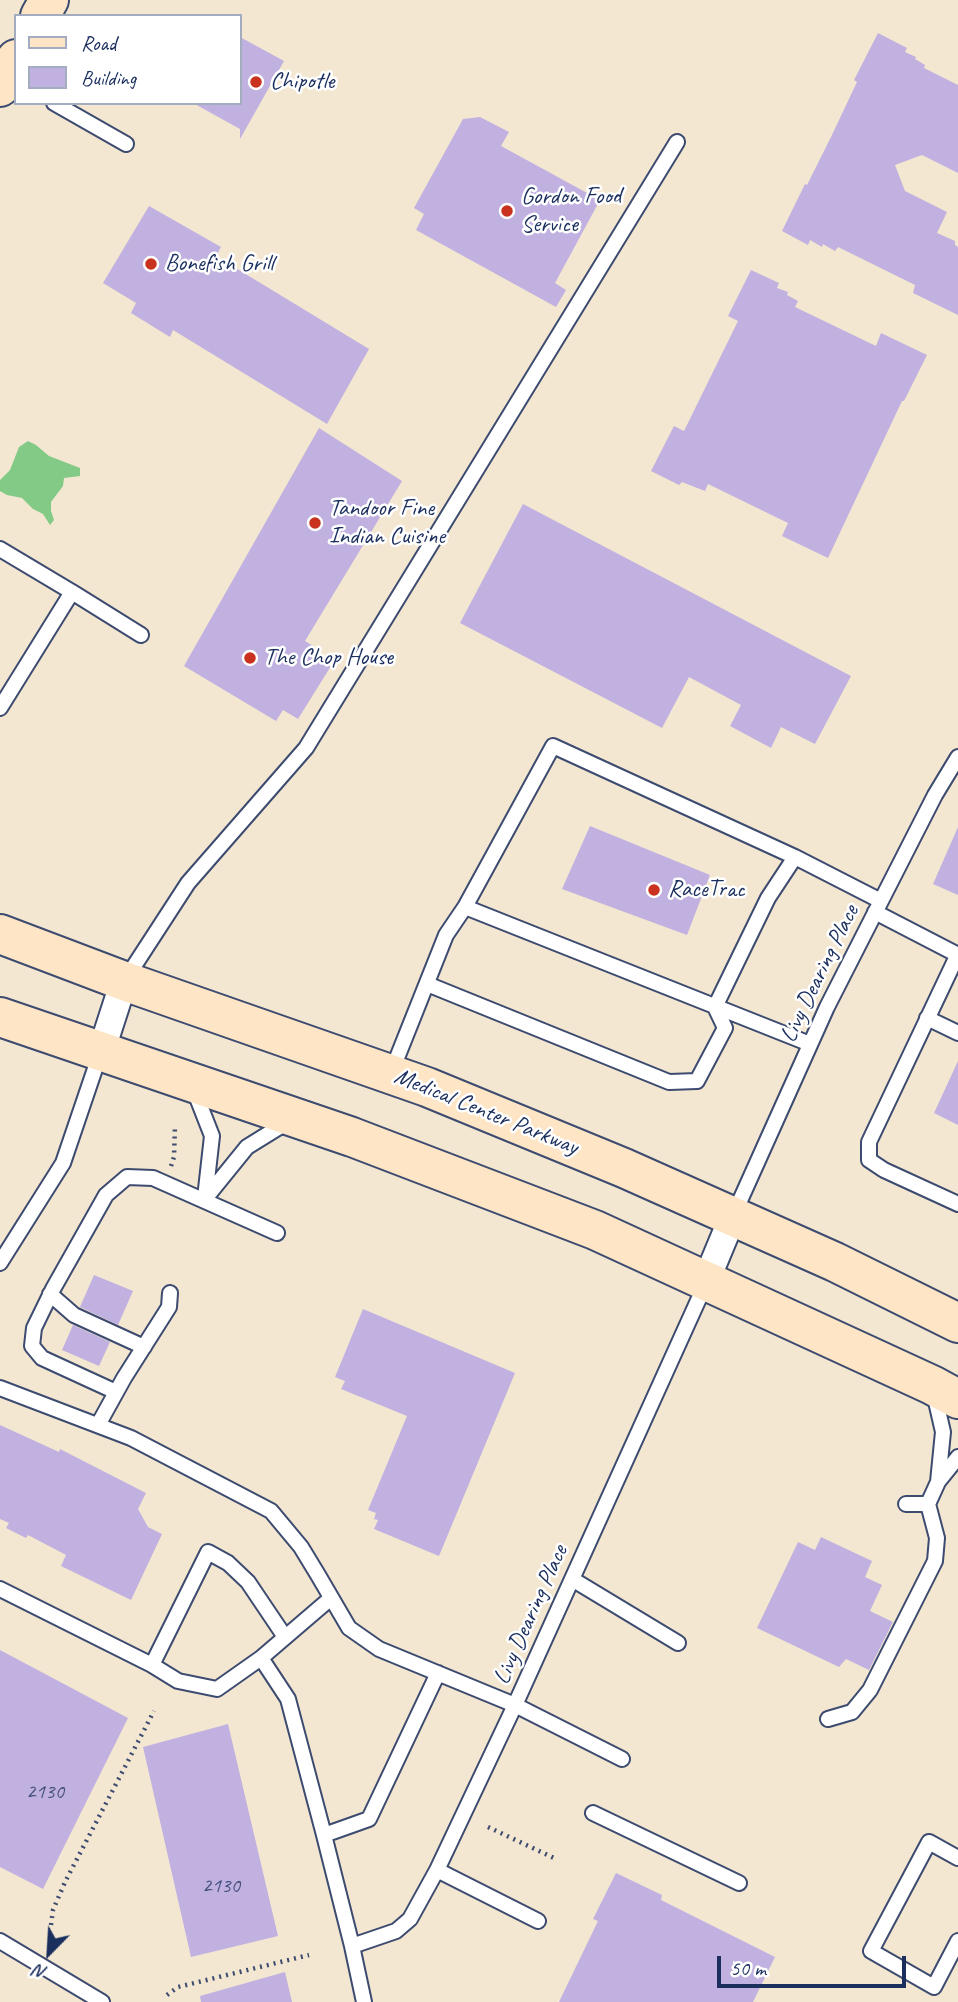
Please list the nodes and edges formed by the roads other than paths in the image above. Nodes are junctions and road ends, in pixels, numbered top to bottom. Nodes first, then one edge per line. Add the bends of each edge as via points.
1 (58, 105) edge
2 (677, 142) dead end
3 (126, 144) dead end
4 (0, 549) edge
5 (72, 592) junction
6 (141, 635) dead end
7 (0, 708) edge
8 (958, 757) edge
9 (795, 858) junction
10 (878, 906) junction
11 (465, 907) junction
12 (0, 934) edge
13 (958, 955) edge
14 (124, 981) junction
15 (427, 984) junction
16 (715, 1007) junction
17 (0, 1017) edge
18 (927, 1018) junction
19 (958, 1033) edge
20 (810, 1044) junction
21 (101, 1052) junction
22 (391, 1074) junction
23 (191, 1082) junction
24 (295, 1117) junction
25 (204, 1200) junction
26 (958, 1204) edge
27 (733, 1216) junction
28 (276, 1233) dead end
29 (0, 1263) edge
30 (706, 1281) junction
31 (170, 1293) dead end
32 (50, 1294) junction
33 (958, 1322) edge
34 (144, 1347) junction
35 (0, 1388) edge
36 (116, 1392) junction
37 (945, 1392) edge
38 (98, 1425) junction
39 (958, 1457) edge
40 (938, 1482) junction
41 (906, 1504) dead end
42 (928, 1504) junction
43 (572, 1579) junction
44 (0, 1589) edge
45 (331, 1598) junction
46 (285, 1637) junction
47 (678, 1643) dead end
48 (261, 1658) junction
49 (152, 1665) junction
50 (438, 1673) junction
51 (515, 1705) junction
52 (828, 1719) dead end
53 (622, 1759) dead end
54 (593, 1813) dead end
55 (324, 1835) junction
56 (958, 1858) edge
57 (437, 1870) junction
58 (739, 1883) dead end
59 (538, 1921) dead end
60 (0, 1941) edge
61 (958, 1941) edge
62 (352, 1946) junction
63 (103, 2002) edge
64 (363, 2002) edge

1 - 3 lane
2 - 14 lane via 306,748 188,883
4 - 5 lane
5 - 6 lane
5 - 7 lane
8 - 10 lane, Livy Dearing Place
9 - 10 lane
9 - 11 lane via 553,746
9 - 16 lane via 768,898
10 - 13 lane
10 - 20 lane, Livy Dearing Place
11 - 15 lane via 446,935
11 - 16 lane
12 - 14 main road, Medical Center Parkway
13 - 18 lane
14 - 21 street
14 - 22 main road, Medical Center Parkway
15 - 16 lane via 670,1082 697,1081 724,1028
15 - 22 lane
16 - 20 lane
17 - 21 main road
18 - 19 lane
18 - 26 lane via 869,1142 869,1160
20 - 27 lane, Livy Dearing Place
21 - 23 main road
21 - 29 lane via 63,1163
22 - 27 main road, Medical Center Parkway
23 - 24 main road
23 - 25 lane via 212,1136
24 - 25 lane via 247,1147
24 - 30 main road via 595,1230
25 - 28 lane
25 - 32 lane via 153,1178 127,1177 106,1195
27 - 30 street
27 - 33 main road, Medical Center Parkway
30 - 37 main road
30 - 43 lane, Livy Dearing Place
31 - 34 lane via 169,1307
32 - 34 lane via 74,1315
32 - 36 lane via 34,1328 32,1346 42,1358
34 - 36 lane
35 - 38 lane, Livy Dearing Place
36 - 38 lane
37 - 40 lane
38 - 45 lane, Livy Dearing Place via 271,1511 299,1545
39 - 40 lane
40 - 42 lane
41 - 42 lane
42 - 52 lane via 937,1538 935,1561 870,1690 852,1712
43 - 47 lane
43 - 51 lane, Livy Dearing Place
44 - 49 lane
45 - 46 lane
45 - 50 lane, Livy Dearing Place via 349,1628 379,1649
46 - 48 lane
46 - 49 lane via 248,1582 208,1552
48 - 49 lane via 217,1689 178,1681
48 - 55 lane via 288,1699
50 - 51 lane, Livy Dearing Place
50 - 55 lane via 369,1819
51 - 53 lane
51 - 57 lane
54 - 58 lane
55 - 62 lane
56 - 61 lane via 929,1842 871,1951 934,1987
57 - 59 lane
57 - 62 lane via 410,1919 396,1931
60 - 63 lane
62 - 64 lane

